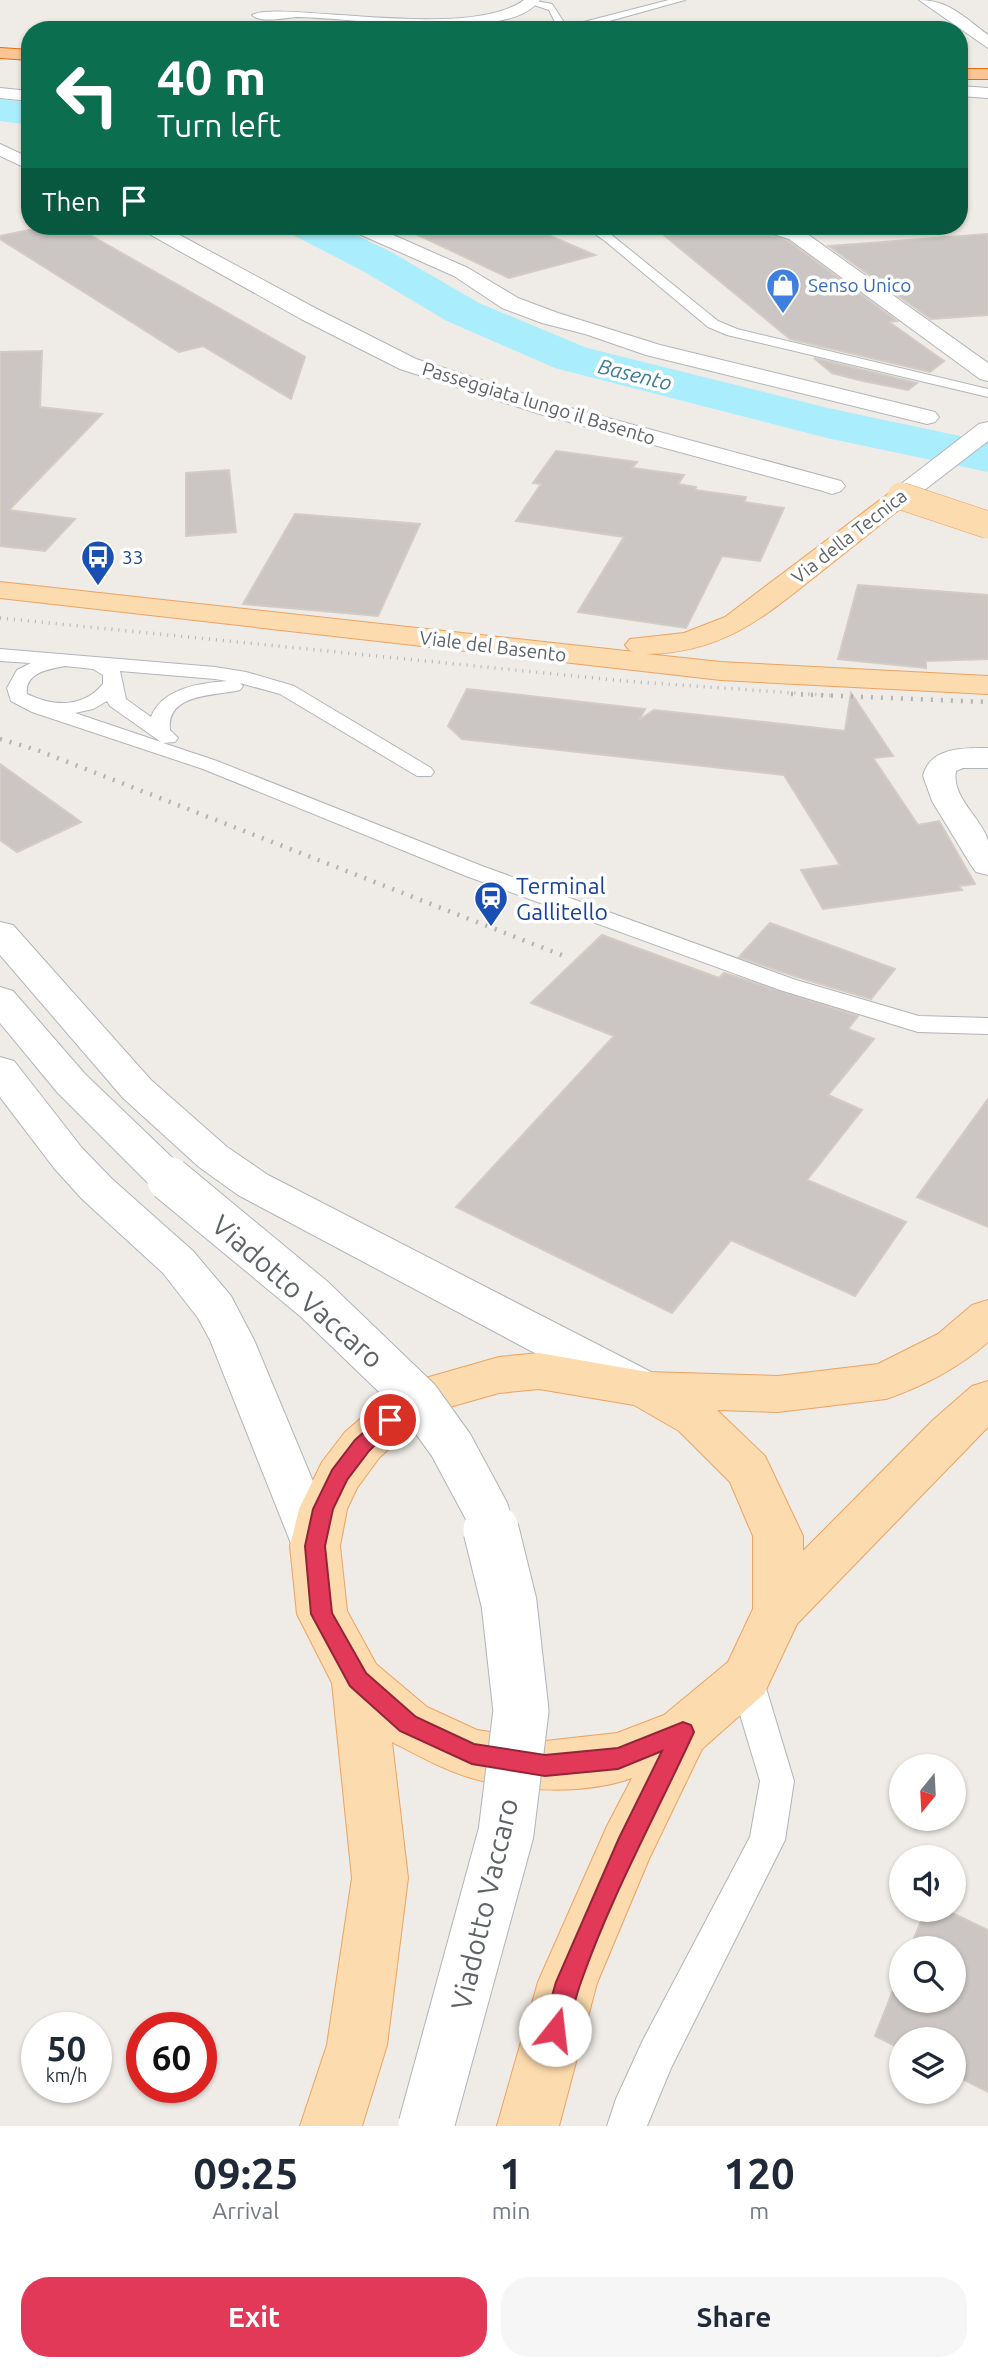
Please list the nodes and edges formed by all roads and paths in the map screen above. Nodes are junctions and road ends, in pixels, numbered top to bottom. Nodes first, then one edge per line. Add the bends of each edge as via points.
1 (680, 0) edge
2 (926, 0) edge
3 (533, 1) edge
4 (260, 15) dead end
5 (560, 21) edge
6 (602, 21) edge
7 (959, 21) edge
8 (968, 28) edge
9 (988, 43) edge
10 (0, 51) edge
11 (21, 52) edge
12 (968, 67) edge
13 (988, 67) edge
14 (968, 74) edge
15 (988, 74) edge
16 (968, 92) edge
17 (0, 93) edge
18 (988, 93) edge
19 (21, 95) edge
20 (0, 149) edge
21 (21, 160) edge
22 (165, 235) edge
23 (379, 235) edge
24 (605, 235) edge
25 (793, 235) edge
26 (988, 374) edge
27 (988, 393) edge
28 (926, 417) dead end
29 (988, 429) edge
30 (832, 486) dead end
31 (901, 496) junction
32 (988, 526) edge
33 (0, 590) edge
34 (706, 638) junction
35 (467, 641) junction
36 (0, 655) edge
37 (83, 660) junction
38 (0, 673) edge
39 (776, 674) junction
40 (115, 684) junction
41 (988, 685) edge
42 (15, 689) junction
43 (310, 703) junction
44 (38, 708) junction
45 (160, 733) junction
46 (988, 758) edge
47 (210, 765) junction
48 (988, 770) edge
49 (424, 772) dead end
50 (988, 829) edge
51 (988, 865) edge
52 (0, 933) edge
53 (0, 999) edge
54 (988, 1026) edge
55 (0, 1070) edge
56 (988, 1317) edge
57 (644, 1390) junction
58 (988, 1399) edge
59 (315, 1546) junction
60 (778, 1609) junction
61 (746, 1678) junction
62 (358, 1680) junction
63 (683, 1732) junction
64 (331, 2126) edge
65 (426, 2126) edge
66 (528, 2126) edge
67 (627, 2126) edge

1 - 6 lane
2 - 7 street
3 - 4 street via 503,15 468,21 301,12
3 - 5 lane via 557,10
8 - 9 street
10 - 11 highway
12 - 13 highway
14 - 15 highway
16 - 18 street
17 - 19 street
20 - 21 street
22 - 30 street, Passeggiata lungo il Basento via 408,364 548,409
23 - 28 street via 452,267 510,303 550,317 654,350
24 - 27 lane via 713,324 732,332
25 - 26 street
29 - 31 street, Via della Tecnica
31 - 32 main road, bridge
31 - 34 main road, Via della Tecnica via 749,615
33 - 35 main road, Viale del Basento
34 - 35 main road, Via della Tecnica via 650,645 522,637
34 - 39 main road via 703,647 715,659
35 - 39 main road, Viale del Basento
36 - 37 lane
37 - 40 lane via 108,668
37 - 42 lane via 36,667 25,673
37 - 43 lane via 246,678 287,690
38 - 42 lane
39 - 41 main road, Viale del Basento
40 - 44 lane via 86,706
40 - 45 lane via 117,702
42 - 44 lane via 18,697
43 - 45 lane via 263,688 204,689 169,704 157,722
43 - 49 lane
44 - 47 lane
45 - 47 lane
46 - 51 street via 951,760 940,768 937,778
47 - 54 lane via 474,871 788,985 918,1024
48 - 50 street via 970,781 967,794
52 - 57 street via 137,1089 253,1185
53 - 65 street, Viadotto Vaccaro, bridge via 71,1083 169,1180 314,1299 418,1399 451,1445 487,1512 509,1602 521,1711 506,1833
55 - 59 street via 68,1158 178,1262 215,1308
56 - 57 main road via 954,1346 886,1381 778,1394
57 - 59 main road via 539,1371 499,1375 425,1396 362,1446 339,1476 323,1509
57 - 60 main road via 695,1418 748,1470 778,1536
58 - 60 main road
59 - 62 main road via 322,1614
60 - 61 main road
61 - 63 main road
61 - 67 lane via 777,1781 767,1840 657,2054
62 - 63 main road via 408,1724 472,1754 545,1766 618,1758
62 - 64 main road via 380,1878 357,2045
63 - 66 main road via 627,1845 568,1982

